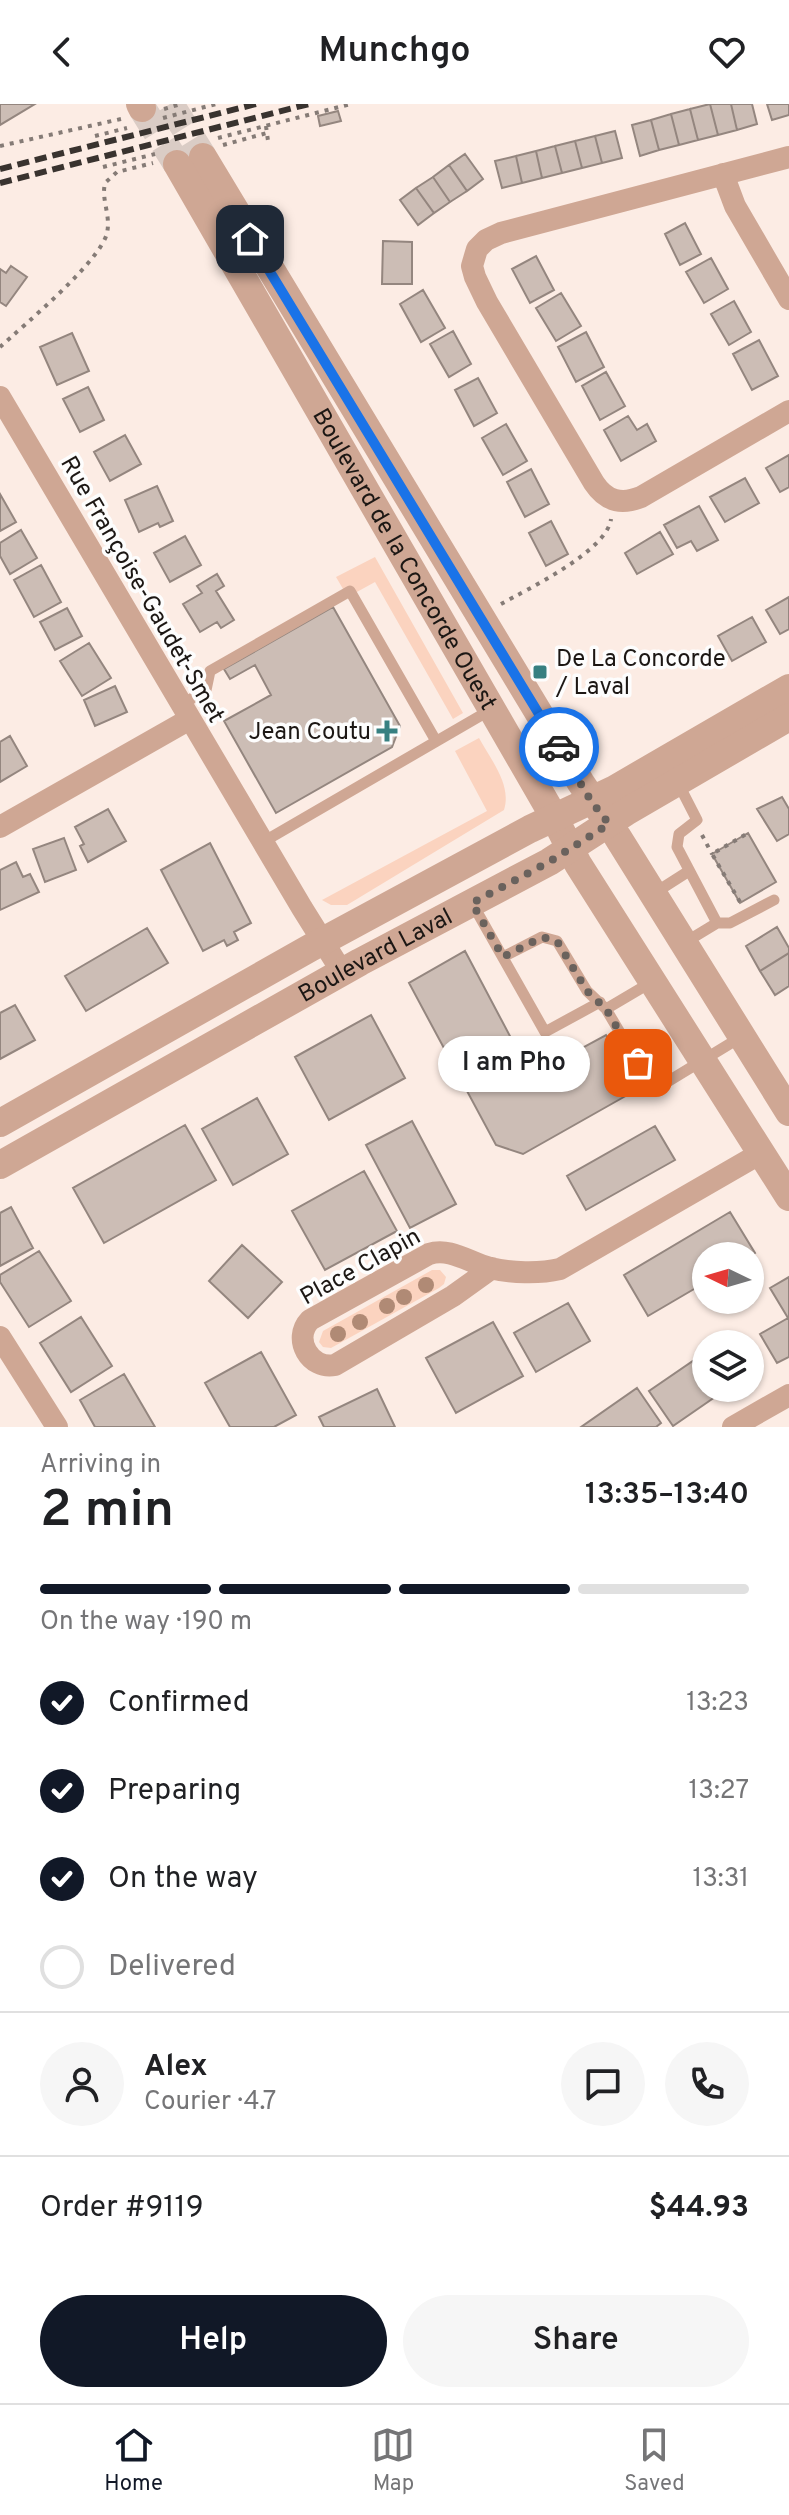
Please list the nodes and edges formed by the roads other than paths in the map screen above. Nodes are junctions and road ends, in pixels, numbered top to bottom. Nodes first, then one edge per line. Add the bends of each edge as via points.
1 (789, 157) edge
2 (723, 174) junction
3 (789, 299) edge
4 (0, 397) edge
5 (789, 411) edge
6 (789, 688) edge
7 (492, 709) junction
8 (185, 712) junction
9 (789, 717) edge
10 (436, 741) junction
11 (677, 782) junction
12 (591, 801) junction
13 (554, 817) junction
14 (609, 824) junction
15 (0, 827) edge
16 (263, 842) junction
17 (570, 849) junction
18 (689, 871) junction
19 (653, 894) junction
20 (774, 900) dead end
21 (472, 903) junction
22 (717, 923) junction
23 (323, 942) junction
24 (684, 943) junction
25 (503, 957) junction
26 (342, 972) junction
27 (653, 981) junction
28 (603, 1006) junction
29 (742, 1036) junction
30 (704, 1061) junction
31 (789, 1112) edge
32 (0, 1123) edge
33 (761, 1153) junction
34 (0, 1165) edge
35 (789, 1197) edge
36 (492, 1268) junction
37 (0, 1337) edge
38 (789, 1395) edge
39 (57, 1427) edge
40 (733, 1427) edge

1 - 2 street
2 - 3 street via 735,206
2 - 5 street via 506,231 486,240 474,254 473,271 594,483 614,501 651,493
4 - 8 street, Rue Françoise-Gaudet-Smet
6 - 12 street, Boulevard Laval
7 - 10 lane
7 - 12 street, Boulevard de la Concorde Ouest via 190,161
7 - 13 street, Boulevard de la Concorde Ouest
8 - 10 lane via 206,690 210,671 350,591
8 - 15 street
8 - 16 street, Rue Françoise-Gaudet-Smet
9 - 11 street, Boulevard Laval
10 - 16 lane
11 - 14 street, Boulevard Laval
11 - 18 lane via 697,820 677,838
12 - 13 street, Boulevard Laval
12 - 14 street, Boulevard de la Concorde Ouest
13 - 17 street, Boulevard de la Concorde Ouest
13 - 23 street, Boulevard Laval
14 - 17 street, Boulevard Laval
14 - 19 street, Boulevard de la Concorde Ouest
16 - 23 street, Rue Françoise-Gaudet-Smet
17 - 21 street, Boulevard Laval
17 - 27 street, Boulevard de la Concorde Ouest
18 - 19 lane
18 - 22 lane
19 - 24 street, Boulevard de la Concorde Ouest
20 - 22 lane via 730,923
21 - 25 lane
21 - 26 street, Boulevard Laval
22 - 24 lane
23 - 26 street, Rue Françoise-Gaudet-Smet
23 - 32 street, Boulevard Laval
24 - 29 street, Boulevard de la Concorde Ouest
25 - 28 lane via 550,938
25 - 28 lane via 545,1032
26 - 34 street, Boulevard Laval
27 - 28 lane
27 - 30 street, Boulevard de la Concorde Ouest
28 - 30 lane via 654,1090
29 - 30 lane
29 - 31 street, Boulevard de la Concorde Ouest
30 - 33 street, Boulevard de la Concorde Ouest
33 - 35 street, Boulevard de la Concorde Ouest
33 - 36 street, Place Clapin via 560,1269
36 - 36 street, Place Clapin via 446,1252 429,1254 310,1320 303,1327 302,1341 317,1363 335,1365
37 - 39 street
38 - 40 street

